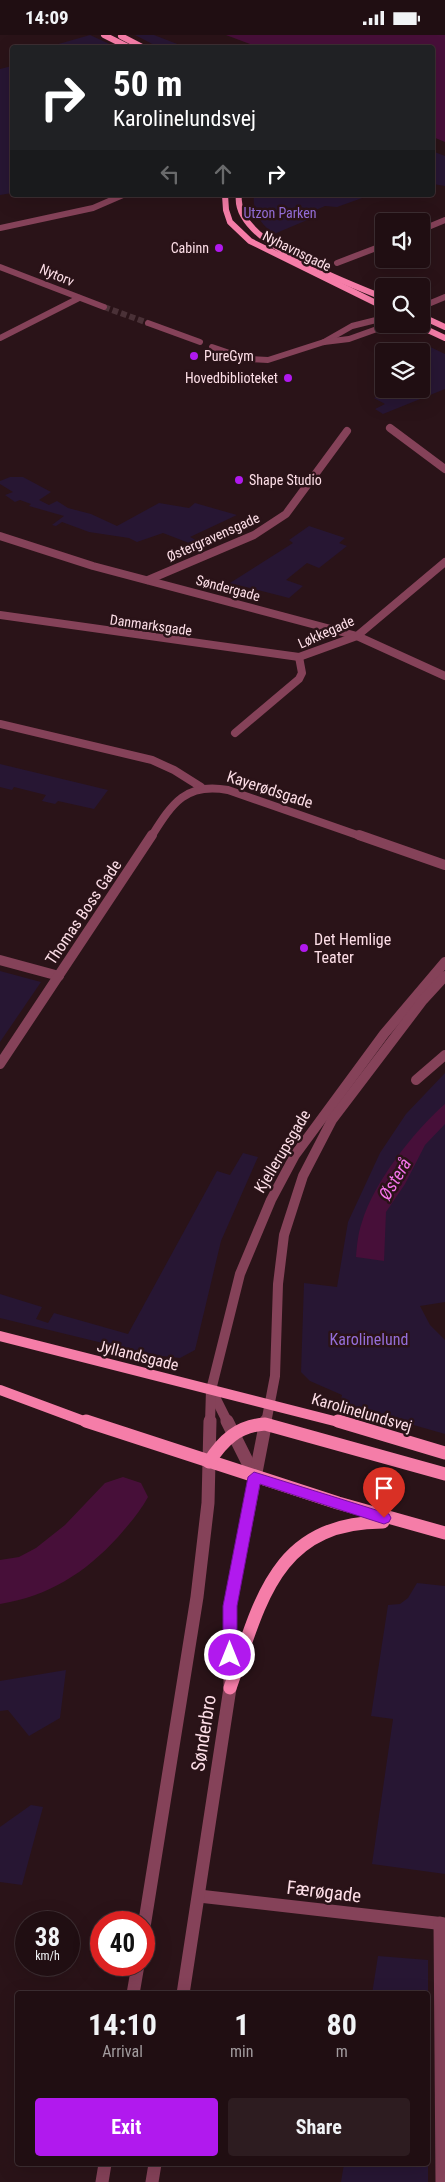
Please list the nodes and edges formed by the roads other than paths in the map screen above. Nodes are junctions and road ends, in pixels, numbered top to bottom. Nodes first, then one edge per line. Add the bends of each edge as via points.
1 (104, 35) edge
2 (118, 35) edge
3 (124, 45) edge
4 (138, 45) edge
5 (118, 197) edge
6 (225, 197) edge
7 (239, 197) edge
8 (445, 220) edge
9 (430, 226) edge
10 (0, 228) edge
11 (375, 248) edge
12 (337, 263) dead end
13 (0, 267) edge
14 (375, 294) edge
15 (445, 297) edge
16 (79, 298) junction
17 (375, 303) edge
18 (430, 303) edge
19 (104, 307) tunnel mouth
20 (375, 319) edge
21 (430, 320) edge
22 (148, 323) tunnel mouth
23 (445, 327) edge
24 (375, 330) edge
25 (430, 331) edge
26 (335, 333) junction
27 (316, 337) dead end
28 (0, 338) edge
29 (445, 338) edge
30 (349, 339) junction
31 (324, 342) junction
32 (200, 343) dead end
33 (212, 347) dead end
34 (334, 347) dead end
35 (390, 428) dead end
36 (347, 431) dead end
37 (445, 469) edge
38 (0, 535) edge
39 (445, 562) edge
40 (148, 580) junction
41 (0, 615) edge
42 (357, 636) junction
43 (299, 657) junction
44 (445, 676) edge
45 (0, 724) edge
46 (235, 733) dead end
47 (201, 787) junction
48 (445, 865) edge
49 (0, 960) edge
50 (445, 962) edge
51 (58, 976) junction
52 (445, 976) edge
53 (445, 1055) edge
54 (0, 1064) edge
55 (416, 1080) dead end
56 (0, 1336) edge
57 (0, 1390) edge
58 (211, 1390) junction
59 (269, 1404) junction
60 (265, 1424) junction
61 (233, 1433) junction
62 (445, 1453) edge
63 (209, 1462) junction
64 (445, 1474) edge
65 (254, 1477) junction
66 (399, 1523) junction
67 (445, 1533) edge
68 (230, 1688) junction
69 (199, 1896) junction
70 (147, 1911) edge
71 (443, 1924) edge
72 (136, 1976) edge
73 (134, 1991) edge
74 (183, 1991) edge
75 (105, 2166) edge
76 (155, 2166) edge
77 (102, 2182) edge
78 (152, 2182) edge
79 (442, 2182) edge

1 - 3 main road
2 - 4 main road
5 - 10 street via 93,208
6 - 17 main road, Nyhavnsgade via 225,216 232,227 250,241
7 - 14 main road, Nyhavnsgade via 244,219 267,242
8 - 9 street
11 - 12 street
13 - 16 street, Nytorv
15 - 18 street
16 - 19 street, Nytorv
16 - 28 street
20 - 26 street
21 - 23 main road
22 - 32 street
24 - 30 street
25 - 29 main road
26 - 27 street
26 - 31 street
30 - 31 street
30 - 34 street
31 - 33 street via 279,358 260,361
35 - 37 street
36 - 40 street, Østergravensgade via 286,513 269,526
38 - 40 street, Søndergade
39 - 42 street, Løkkegade
40 - 42 street, Søndergade
41 - 43 street, Danmarksgade
42 - 43 street, Løkkegade
42 - 44 street, Søndergade
43 - 46 street, Løkkegade via 302,673 299,679
45 - 47 street, Kayerødsgade via 152,760 174,769
47 - 48 street, Kayerødsgade via 228,790
47 - 51 street, Thomas Boss Gade via 177,799
49 - 51 street
50 - 58 street, Kjellerupsgade via 322,1116 271,1200 240,1273
51 - 54 street, Thomas Boss Gade
52 - 59 street, Kjellerupsgade via 412,1014 332,1120 303,1176 289,1216 280,1257 275,1376
53 - 55 street
56 - 58 main road, Jyllandsgade
57 - 63 main road via 114,1432
58 - 59 main road, Jyllandsgade
58 - 61 street
58 - 63 street, Kjellerupsgade
59 - 60 street, Kjellerupsgade
59 - 62 main road, Karolinelundsvej
60 - 61 main road via 247,1426
60 - 64 main road
60 - 65 street, Sønderbro
61 - 63 main road via 220,1444
61 - 65 street
63 - 65 main road
63 - 70 street, Sønderbro via 208,1503 193,1625
65 - 66 main road
65 - 68 street, Sønderbro via 230,1606
66 - 67 main road
66 - 68 main road via 373,1521 326,1531 306,1541 290,1555 270,1579
68 - 69 street, Sønderbro
69 - 71 street, Færøgade
69 - 74 street, Sønderbro
71 - 79 street
72 - 73 street
75 - 77 street
76 - 78 street

